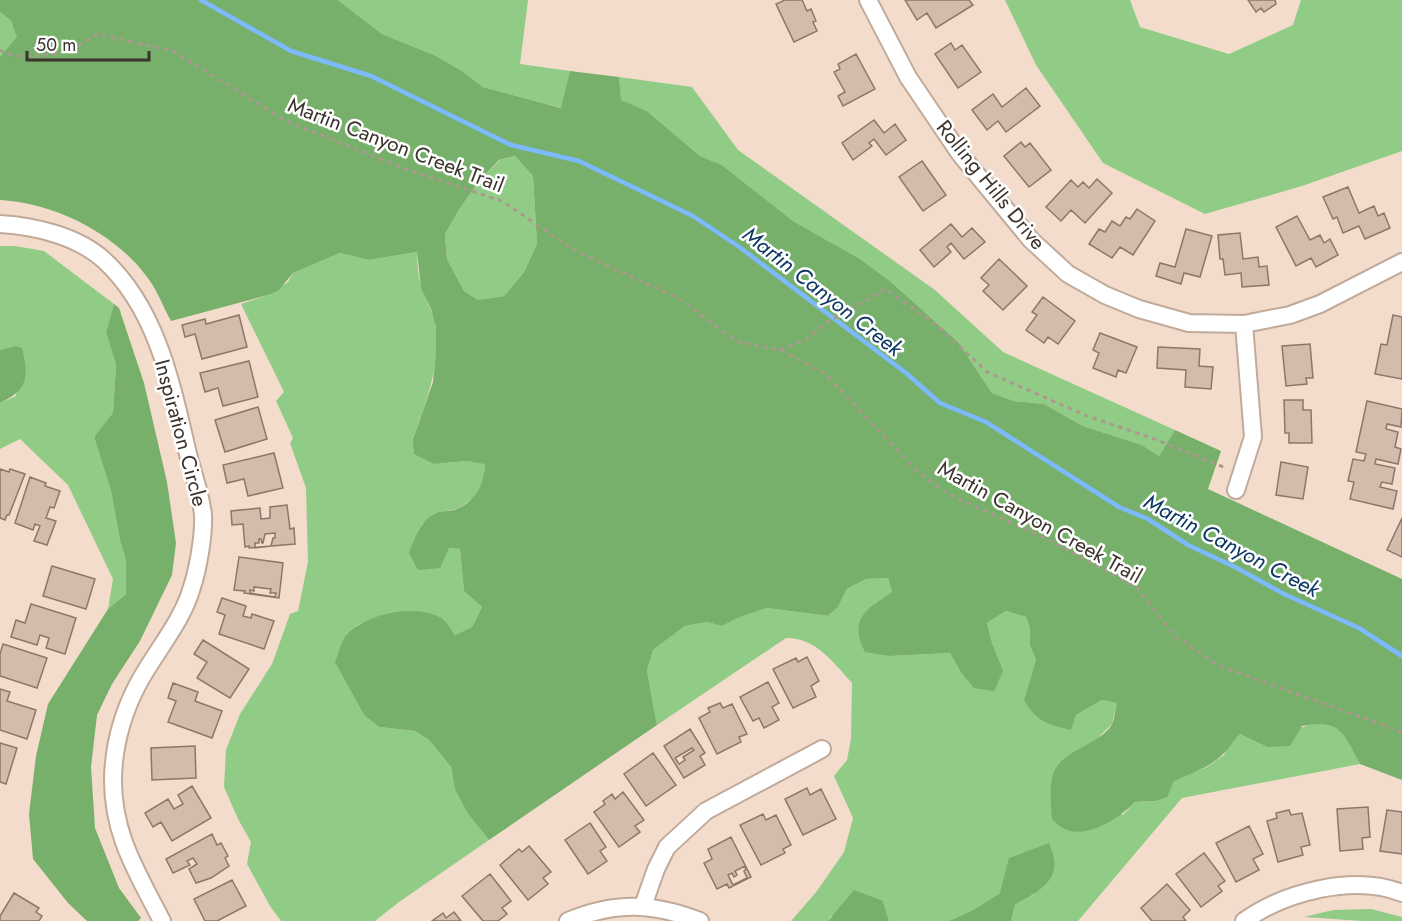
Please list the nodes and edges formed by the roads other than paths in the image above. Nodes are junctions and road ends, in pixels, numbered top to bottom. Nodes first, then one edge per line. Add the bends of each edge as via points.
1 (868, 0) edge
2 (0, 224) edge
3 (1402, 262) edge
4 (1244, 324) junction
5 (1238, 482) road end
6 (822, 749) dead end
7 (1402, 893) edge
8 (643, 906) junction
9 (162, 921) edge
10 (568, 921) edge
11 (700, 921) edge
12 (1244, 921) edge

1 - 4 street, Rolling Hills Drive via 908,77 960,154 1031,240 1068,274 1139,309 1189,322
2 - 9 street, Inspiration Circle via 60,235 82,246 104,260 144,310 170,378 203,516 192,589 123,719 113,777 117,822 130,859
3 - 4 street, Rolling Hills Drive via 1320,304 1290,315
4 - 5 street via 1253,437
6 - 8 street via 706,811 667,847
7 - 12 street via 1349,885 1286,898
8 - 10 street via 599,910
8 - 11 street

